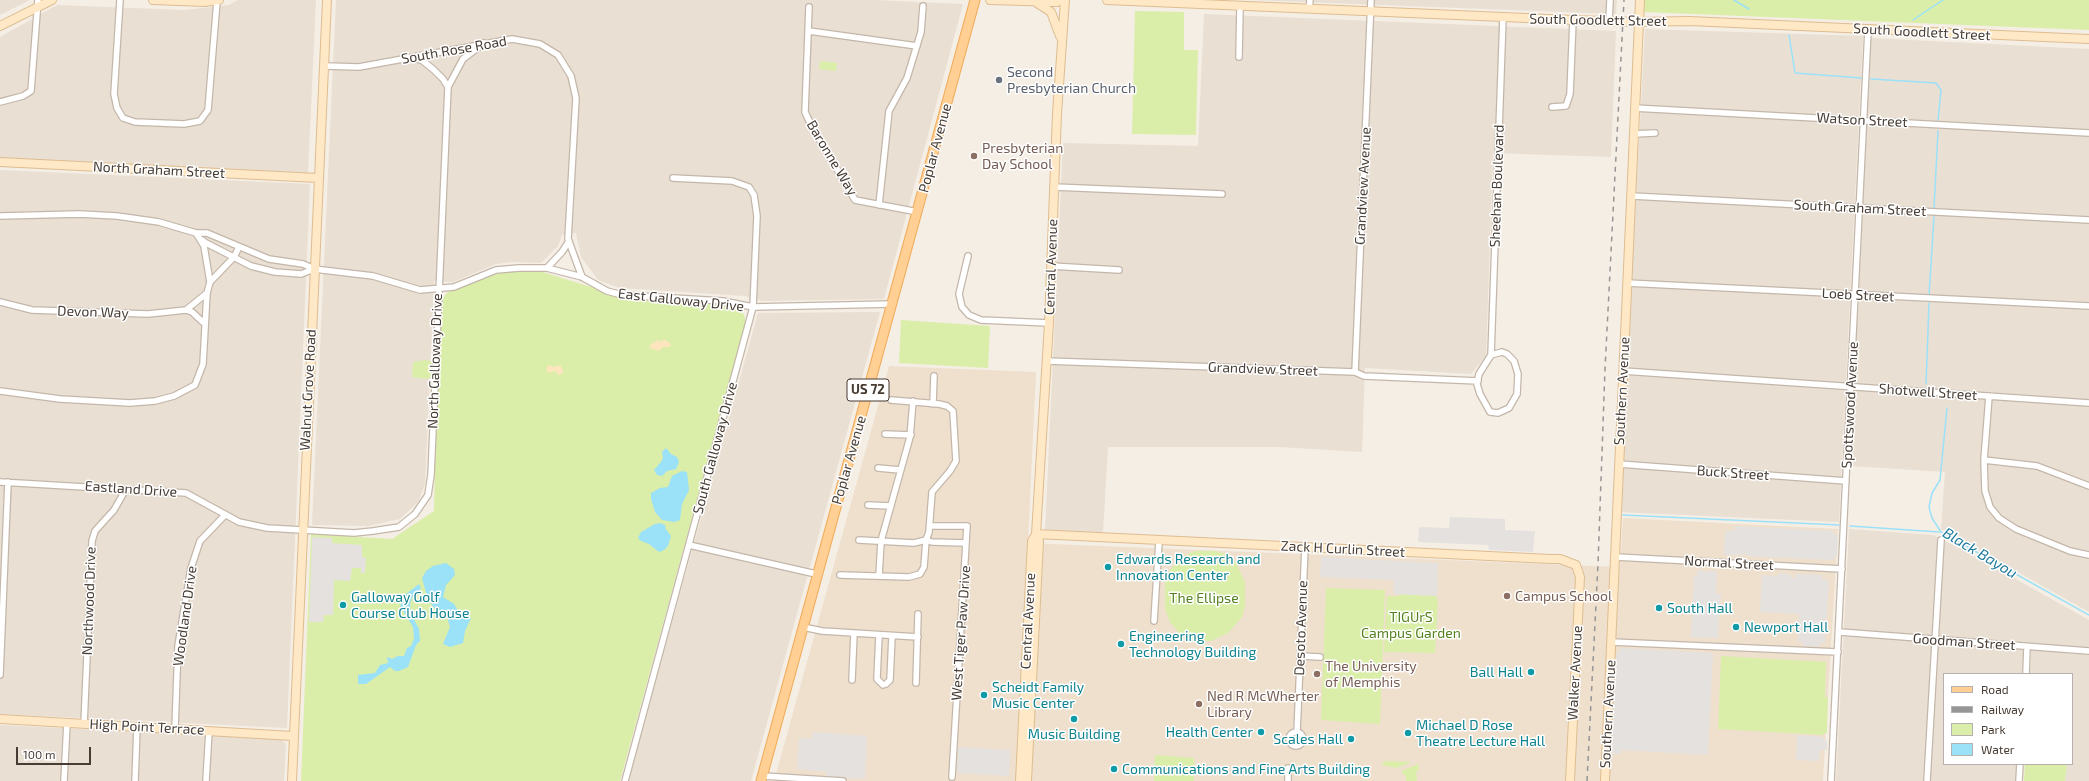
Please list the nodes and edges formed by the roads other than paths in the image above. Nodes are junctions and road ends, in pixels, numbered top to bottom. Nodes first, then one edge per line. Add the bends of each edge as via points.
1 (52, 0) edge
2 (120, 0) edge
3 (153, 0) edge
4 (327, 0) edge
5 (975, 0) edge
6 (990, 0) edge
7 (1061, 0) edge
8 (1065, 0) edge
9 (1107, 0) edge
10 (1310, 0) edge
11 (1371, 0) edge
12 (1610, 0) edge
13 (1640, 0) edge
14 (218, 1) edge
15 (1138, 1) edge
16 (1035, 2) junction
17 (38, 3) edge
18 (1216, 3) edge
19 (923, 6) dead end
20 (1240, 6) junction
21 (809, 7) dead end
22 (1309, 9) junction
23 (1370, 12) junction
24 (1503, 17) junction
25 (1573, 20) junction
26 (1609, 21) junction
27 (1639, 22) junction
28 (0, 26) edge
29 (1868, 30) junction
30 (809, 31) junction
31 (2089, 39) edge
32 (484, 43) junction
33 (917, 46) junction
34 (1062, 48) junction
35 (411, 57) junction
36 (1239, 57) dead end
37 (325, 66) junction
38 (448, 87) junction
39 (0, 102) edge
40 (1552, 106) dead end
41 (1634, 108) junction
42 (1865, 120) junction
43 (1655, 133) dead end
44 (2089, 133) edge
45 (1633, 134) junction
46 (0, 162) edge
47 (318, 178) junction
48 (673, 178) dead end
49 (1054, 186) junction
50 (1222, 194) dead end
51 (1632, 196) junction
52 (880, 204) junction
53 (1860, 208) junction
54 (918, 212) junction
55 (0, 216) edge
56 (2089, 220) edge
57 (196, 233) junction
58 (569, 241) junction
59 (239, 247) junction
60 (968, 256) dead end
61 (234, 257) junction
62 (1051, 266) junction
63 (547, 268) junction
64 (314, 270) junction
65 (1119, 270) dead end
66 (582, 276) junction
67 (210, 282) junction
68 (1627, 283) junction
69 (438, 289) junction
70 (207, 294) junction
71 (1856, 295) junction
72 (0, 302) edge
73 (892, 304) junction
74 (2089, 306) edge
75 (753, 307) junction
76 (186, 310) junction
77 (205, 324) junction
78 (1049, 324) junction
79 (1491, 355) junction
80 (1047, 361) junction
81 (1623, 371) junction
82 (1355, 372) junction
83 (934, 376) dead end
84 (1478, 381) junction
85 (1850, 386) junction
86 (0, 391) edge
87 (1989, 396) junction
88 (891, 400) dead end
89 (913, 401) junction
90 (2089, 403) edge
91 (933, 404) junction
92 (885, 434) dead end
93 (911, 435) junction
94 (1984, 460) junction
95 (1619, 464) junction
96 (878, 468) dead end
97 (900, 470) junction
98 (1846, 481) junction
99 (0, 482) edge
100 (8, 482) junction
101 (2089, 486) edge
102 (126, 489) junction
103 (868, 505) dead end
104 (890, 506) junction
105 (225, 515) junction
106 (930, 526) junction
107 (302, 530) junction
108 (1036, 534) junction
109 (859, 540) dead end
110 (926, 540) junction
111 (1940, 540) dead end
112 (881, 541) junction
113 (1159, 541) junction
114 (966, 543) junction
115 (689, 545) junction
116 (1305, 547) junction
117 (2089, 555) edge
118 (1616, 557) junction
119 (1576, 565) joint
120 (1842, 569) junction
121 (816, 574) junction
122 (840, 575) dead end
123 (879, 576) junction
124 (918, 614) dead end
125 (1154, 621) dead end
126 (803, 627) junction
127 (1840, 632) junction
128 (854, 633) junction
129 (879, 635) junction
130 (892, 636) junction
131 (918, 637) junction
132 (1934, 640) junction
133 (1612, 642) junction
134 (2027, 647) junction
135 (2089, 651) edge
136 (1838, 652) junction
137 (1300, 656) junction
138 (1320, 657) dead end
139 (2026, 673) edge
140 (0, 674) edge
141 (852, 680) dead end
142 (916, 683) dead end
143 (0, 719) edge
144 (67, 723) junction
145 (84, 724) junction
146 (137, 727) junction
147 (175, 729) junction
148 (209, 731) junction
149 (1297, 732) dead end
150 (293, 736) junction
151 (2020, 765) edge
152 (1288, 768) dead end
153 (952, 777) dead end
154 (762, 778) edge
155 (64, 781) edge
156 (135, 781) edge
157 (206, 781) edge
158 (292, 781) edge
159 (625, 781) edge
160 (843, 781) edge
161 (1020, 781) edge
162 (1027, 781) edge
163 (1288, 781) edge
164 (1570, 781) edge
165 (1605, 781) edge
166 (1831, 781) edge
167 (1927, 781) edge
168 (2019, 781) edge

1 - 17 main road
2 - 14 street via 114,94 117,108 123,118 135,122 184,124 200,122 208,110
3 - 14 main road
4 - 37 main road, Walnut Grove Road
5 - 54 main road, Poplar Avenue / US 72
6 - 16 main road
7 - 16 main road
8 - 34 main road, Central Avenue
9 - 15 main road, South Goodlett Street
10 - 22 street
11 - 23 street, Grandview Avenue
12 - 26 street
13 - 27 main road, Southern Avenue
15 - 18 main road, South Goodlett Street
16 - 34 main road via 1050,12 1055,19
17 - 28 main road
17 - 39 street via 31,91 23,96
18 - 20 main road, South Goodlett Street
19 - 33 street
20 - 22 main road, South Goodlett Street
20 - 36 street
21 - 30 street
22 - 23 main road, South Goodlett Street
23 - 24 main road, South Goodlett Street
23 - 82 street, Grandview Avenue
24 - 25 main road, South Goodlett Street
24 - 79 street, Sheehan Boulevard
25 - 26 main road, South Goodlett Street
25 - 40 street via 1570,94 1566,106
26 - 27 main road, South Goodlett Street
27 - 29 main road, South Goodlett Street via 1689,21
27 - 41 main road, Southern Avenue
29 - 31 main road, South Goodlett Street
29 - 42 street, Spottswood Avenue
30 - 33 street
30 - 52 street, Baronne Way via 805,112 855,200
32 - 35 street, South Rose Road
32 - 38 street, North Galloway Drive via 463,59
32 - 58 street, South Rose Road via 512,39 540,44 558,55 571,76 576,98
33 - 52 street via 907,78 889,111
34 - 49 main road, Central Avenue
35 - 37 street, South Rose Road via 359,67
35 - 38 street via 434,70
37 - 47 main road, Walnut Grove Road
38 - 69 street, North Galloway Drive
41 - 42 street, Watson Street
41 - 45 main road, Southern Avenue
42 - 44 street, Watson Street
42 - 53 street, Spottswood Avenue
43 - 45 street
45 - 51 main road, Southern Avenue
46 - 47 main road, North Graham Street
47 - 64 main road, Walnut Grove Road
48 - 75 street, South Galloway Drive via 732,181 749,187 754,195 757,216
49 - 50 street
49 - 62 main road, Central Avenue
51 - 53 street, South Graham Street
51 - 68 main road, Southern Avenue
52 - 54 street, Baronne Way
53 - 56 street, South Graham Street
53 - 71 street, Spottswood Avenue
54 - 73 main road, Poplar Avenue / US 72
55 - 57 street via 117,216 158,222
57 - 59 street via 207,233
57 - 61 street via 206,243
57 - 67 street via 204,246
58 - 63 street
58 - 66 street, South Rose Road
59 - 61 street
59 - 64 street via 269,258 303,264
60 - 78 street via 959,294 962,307 969,315 981,320
61 - 64 street via 251,266 275,272 302,274
61 - 67 street
62 - 65 street
62 - 78 main road, Central Avenue
63 - 66 street, East Galloway Drive
63 - 69 street, East Galloway Drive via 496,270 454,287
64 - 69 street, East Galloway Drive via 373,276 414,289
64 - 107 main road, Walnut Grove Road
66 - 75 street, East Galloway Drive via 607,291 622,295 723,301
67 - 70 street
68 - 71 street, Loeb Street
68 - 81 main road, Southern Avenue
69 - 107 street, North Galloway Drive via 431,475 428,494 415,514 399,527 354,533
70 - 76 street
70 - 77 street
71 - 74 street, Loeb Street
71 - 85 street, Spottswood Avenue
72 - 76 street, Devon Way via 24,309 60,312 148,314
73 - 75 street, East Galloway Drive
73 - 121 main road, Poplar Avenue / US 72
75 - 115 street, South Galloway Drive
76 - 77 street
77 - 86 street via 203,364 199,379 195,385 174,396 130,403 60,399
78 - 80 main road, Central Avenue
79 - 84 street via 1479,374
79 - 84 street via 1502,352 1514,361 1518,381 1515,400 1504,411 1490,412 1482,401
80 - 82 street, Grandview Street
80 - 108 main road, Central Avenue
81 - 85 street, Shotwell Street
81 - 95 main road, Southern Avenue
82 - 84 street, Grandview Street via 1364,376
83 - 91 street
85 - 87 street, Shotwell Street
85 - 98 street, Spottswood Avenue
87 - 90 street, Shotwell Street
87 - 94 street
88 - 89 street
89 - 91 street
89 - 93 street
91 - 106 street via 947,406 953,411 956,461 932,490
92 - 93 street
93 - 97 street
94 - 101 street via 2038,466
94 - 117 street via 1985,491 1990,507 1999,518 2016,529 2070,551
95 - 98 street, Buck Street
95 - 118 main road, Southern Avenue
96 - 97 street
97 - 104 street
98 - 120 street, Spottswood Avenue
99 - 100 street, Eastland Drive
100 - 102 street, Eastland Drive
100 - 140 street
102 - 105 street, Eastland Drive via 186,493
102 - 145 street, Northwood Drive via 114,510 95,531 92,540
103 - 104 street
104 - 112 street
105 - 107 street, Eastland Drive via 253,526
105 - 147 street, Woodland Drive via 200,541 192,564 178,646
106 - 110 street
106 - 114 street, West Tiger Paw Drive via 967,526
107 - 150 main road, Walnut Grove Road
108 - 113 main road, Zack H Curlin Street
108 - 161 main road, Central Avenue via 1032,541
108 - 162 main road, Central Avenue via 1040,541
109 - 112 street
110 - 112 street via 914,543
110 - 114 street
110 - 123 street via 924,564 920,574 910,577
111 - 132 street
112 - 123 street
113 - 116 main road, Zack H Curlin Street
113 - 125 street
114 - 153 street, West Tiger Paw Drive
115 - 121 street
115 - 159 street, South Galloway Drive
116 - 119 main road, Zack H Curlin Street via 1560,559
116 - 137 street, Desoto Avenue
118 - 120 street, Normal Street
118 - 133 main road, Southern Avenue
119 - 164 main road, Walker Avenue via 1580,577
120 - 127 street, Spottswood Avenue
121 - 126 main road, Poplar Avenue / US 72
122 - 123 street
124 - 131 street
126 - 128 street
126 - 154 main road, Poplar Avenue / US 72
127 - 132 street, Goodman Street
127 - 136 street, Spottswood Avenue
128 - 129 street
128 - 141 street
129 - 130 street
129 - 130 street via 877,679 883,685 890,680
130 - 131 street
131 - 142 street
132 - 134 street, Goodman Street
132 - 167 street
133 - 136 street
133 - 165 main road, Southern Avenue
134 - 135 street, Goodman Street
134 - 139 street
136 - 166 street, Spottswood Avenue
137 - 138 street
137 - 149 street, Desoto Avenue
143 - 144 main road, High Point Terrace
144 - 145 main road, High Point Terrace
144 - 155 street
145 - 146 main road, High Point Terrace
146 - 147 main road, High Point Terrace
146 - 156 street
147 - 148 main road, High Point Terrace
148 - 150 main road, High Point Terrace
148 - 157 street
150 - 158 main road, Walnut Grove Road
151 - 168 street
152 - 163 street
154 - 160 street

